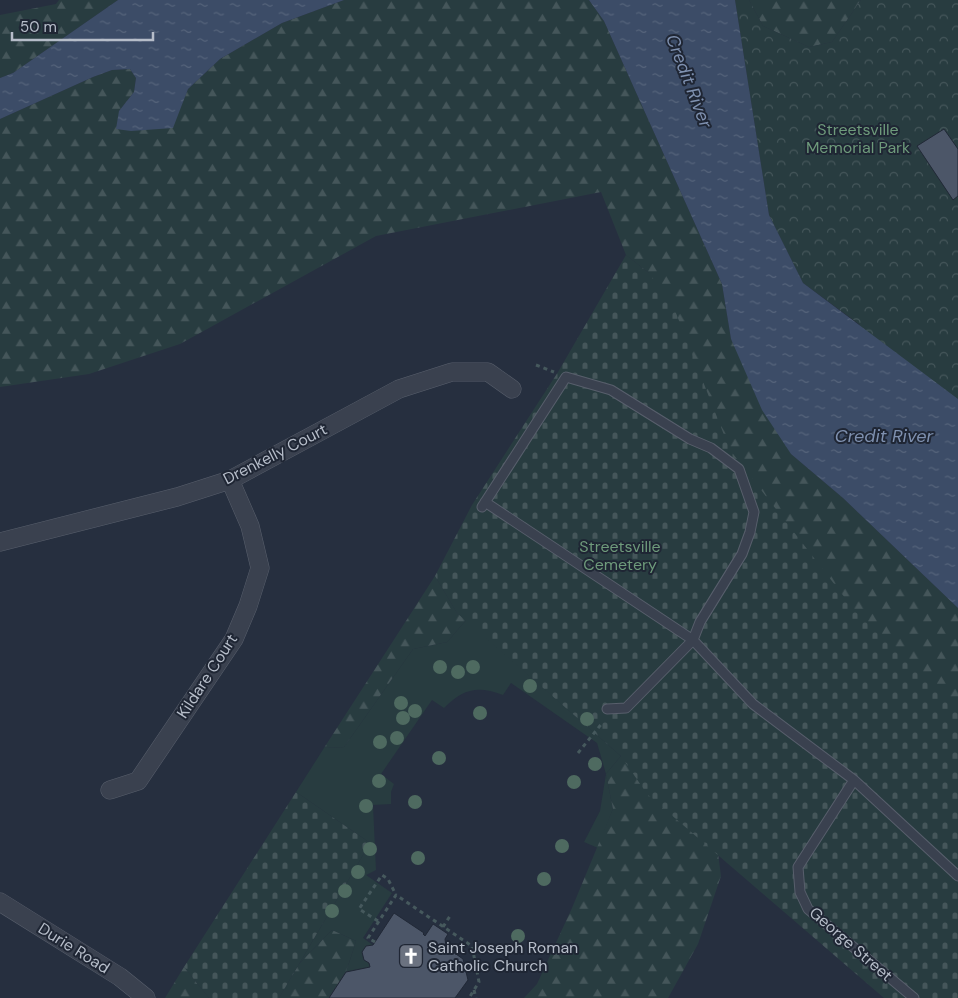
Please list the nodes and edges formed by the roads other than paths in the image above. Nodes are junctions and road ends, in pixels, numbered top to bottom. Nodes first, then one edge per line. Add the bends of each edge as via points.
1 (512, 389) dead end
2 (230, 480) junction
3 (0, 542) edge
4 (693, 640) junction
5 (607, 708) dead end
6 (854, 780) junction
7 (110, 790) dead end
8 (958, 876) edge
9 (0, 902) edge
10 (146, 998) edge
11 (914, 998) edge

1 - 2 street, Drenkelly Court via 488,372 452,372 398,389
2 - 3 street, Drenkelly Court via 177,497
2 - 7 street, Kildare Court via 250,526 260,568 248,606 234,638 138,781
4 - 4 lane via 700,622 742,554 750,532 754,512 739,469 711,448 690,439 611,390 566,378 484,504
4 - 5 lane via 626,708
4 - 6 lane via 753,704
6 - 8 lane
6 - 11 lane, George Street via 798,867 800,892 808,908
9 - 10 street, Durie Road via 120,977

